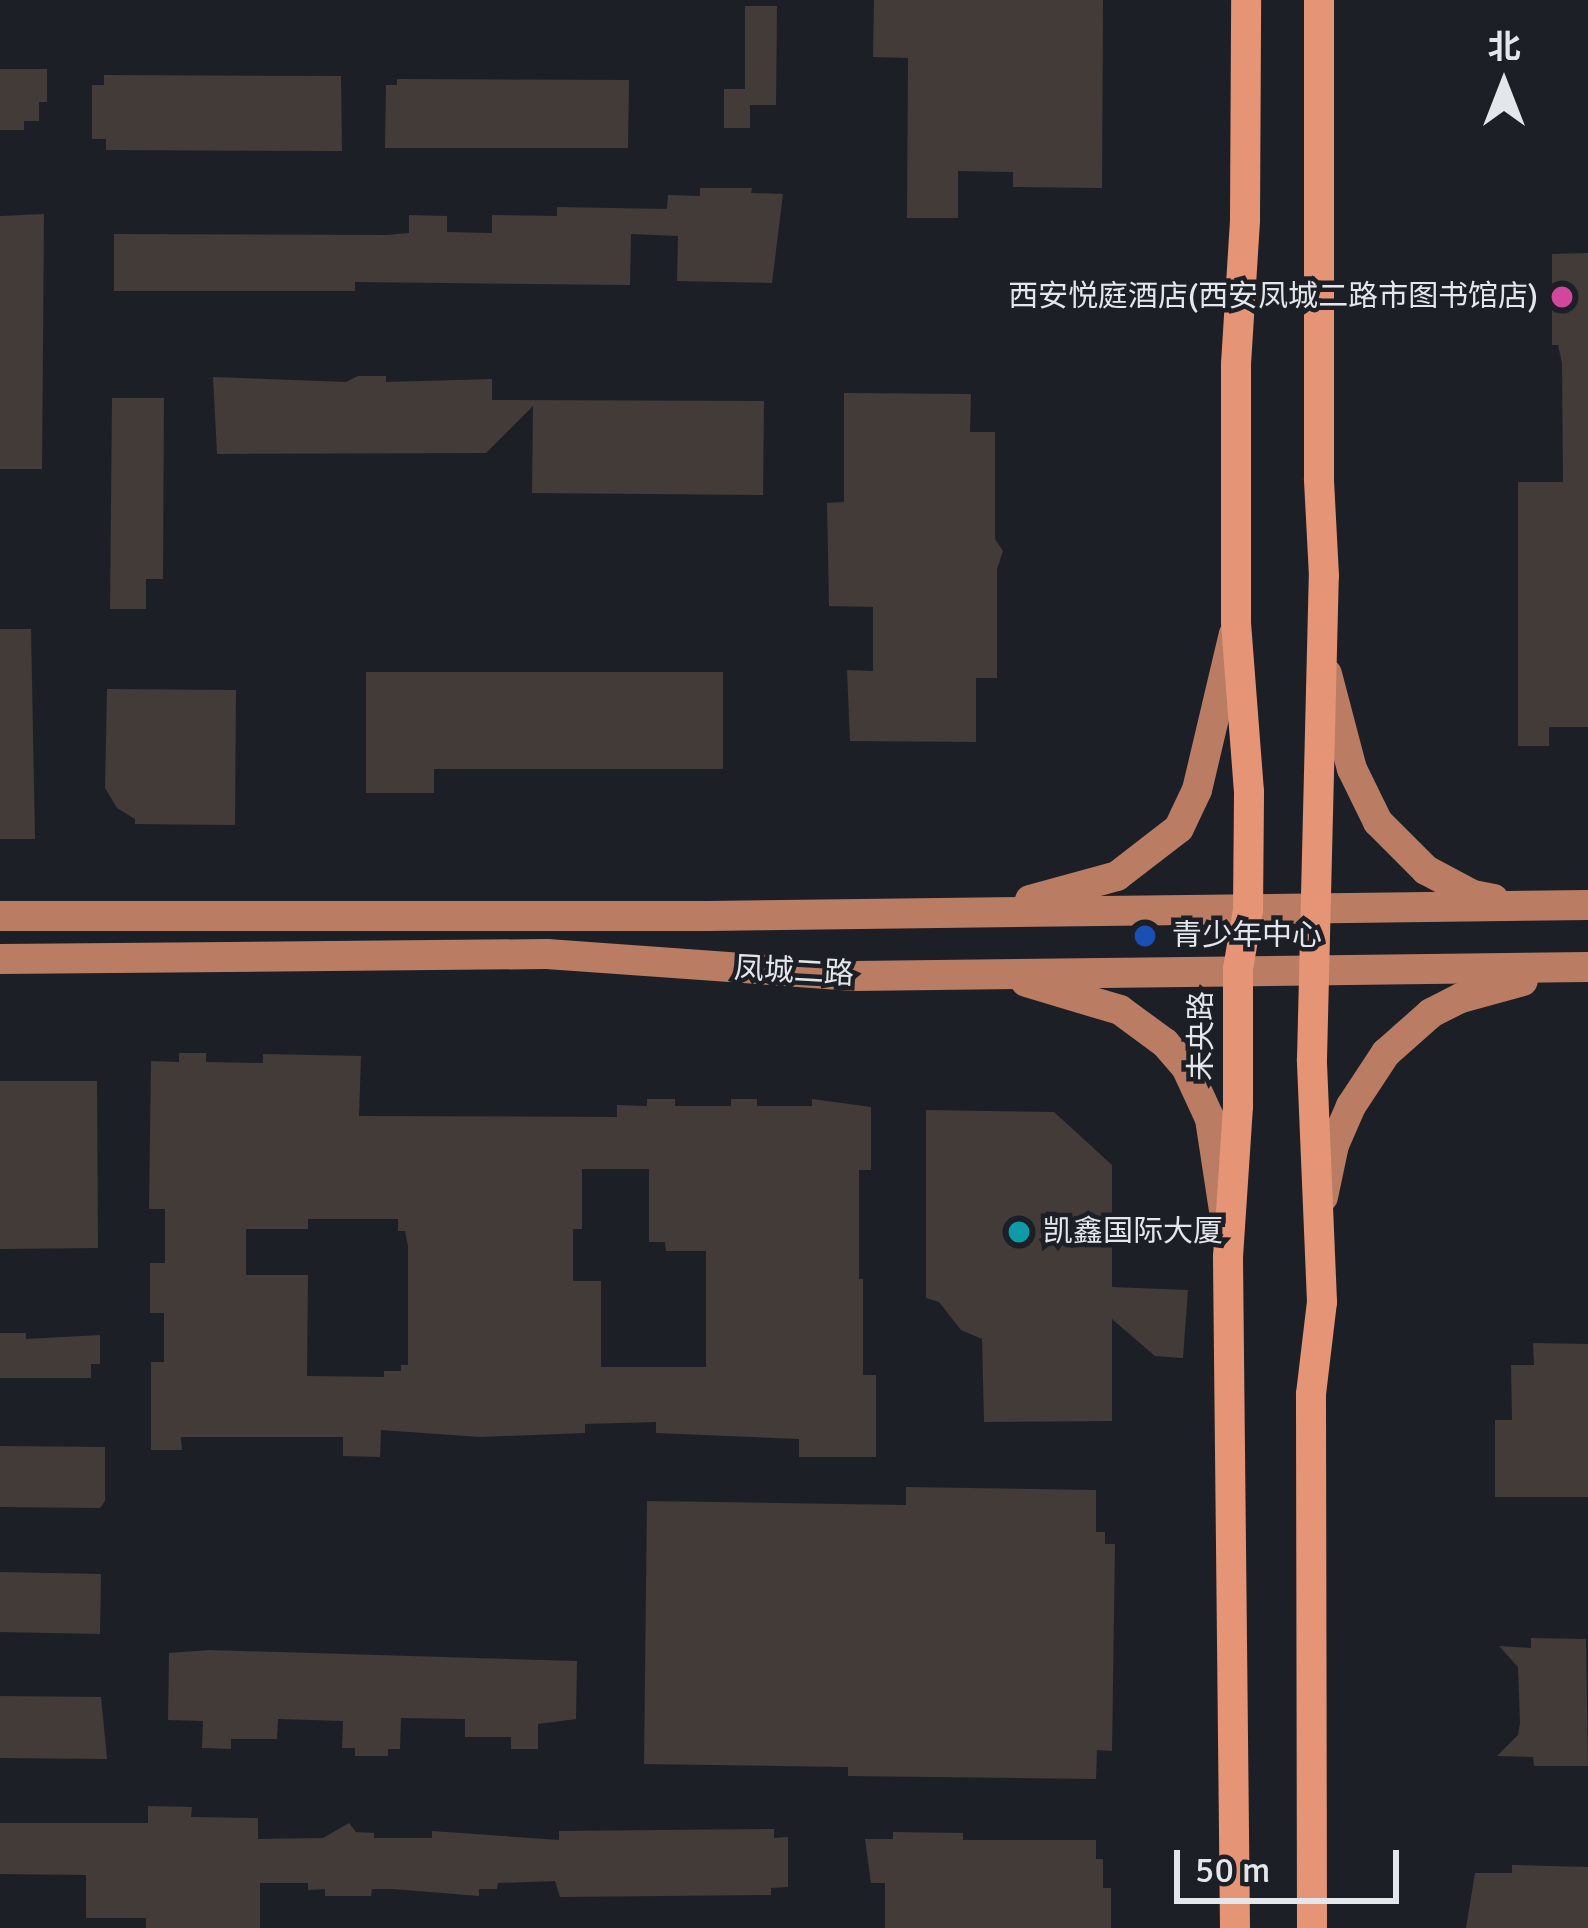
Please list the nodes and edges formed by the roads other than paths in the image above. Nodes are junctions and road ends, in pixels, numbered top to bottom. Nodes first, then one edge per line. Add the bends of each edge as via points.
1 (1246, 0) edge
2 (1319, 0) edge
3 (1236, 622) junction
4 (1323, 656) junction
5 (1548, 905) junction
6 (1588, 905) edge
7 (1316, 909) junction
8 (1248, 910) junction
9 (944, 913) junction
10 (0, 916) edge
11 (0, 958) edge
12 (1238, 969) junction
13 (1318, 969) junction
14 (1588, 969) edge
15 (954, 976) junction
16 (1321, 1209) junction
17 (1228, 1257) junction
18 (1235, 1928) edge
19 (1312, 1928) edge

1 - 3 main road, 未央路
2 - 4 main road
3 - 8 main road, 未央路 via 1250,792
3 - 9 main road via 1197,790 1179,828 1105,880
4 - 5 main road via 1352,769 1378,822 1450,885
4 - 7 main road
5 - 6 main road, 凤城二路
5 - 7 main road, 凤城二路
7 - 8 main road, 凤城二路
7 - 13 main road
8 - 9 main road, 凤城二路
8 - 12 main road, 未央路
9 - 10 main road, 凤城二路
11 - 15 main road, 凤城二路 via 547,953 691,968
12 - 13 main road, 凤城二路
12 - 15 main road, 凤城二路
12 - 17 main road, 未央路
13 - 14 main road, 凤城二路
13 - 16 main road via 1313,1161
14 - 16 main road via 1461,998 1407,1031 1352,1106
15 - 17 main road via 1032,982 1087,998 1120,1010 1165,1043 1210,1119
16 - 19 main road via 1322,1302 1311,1394
17 - 18 main road, 未央路

